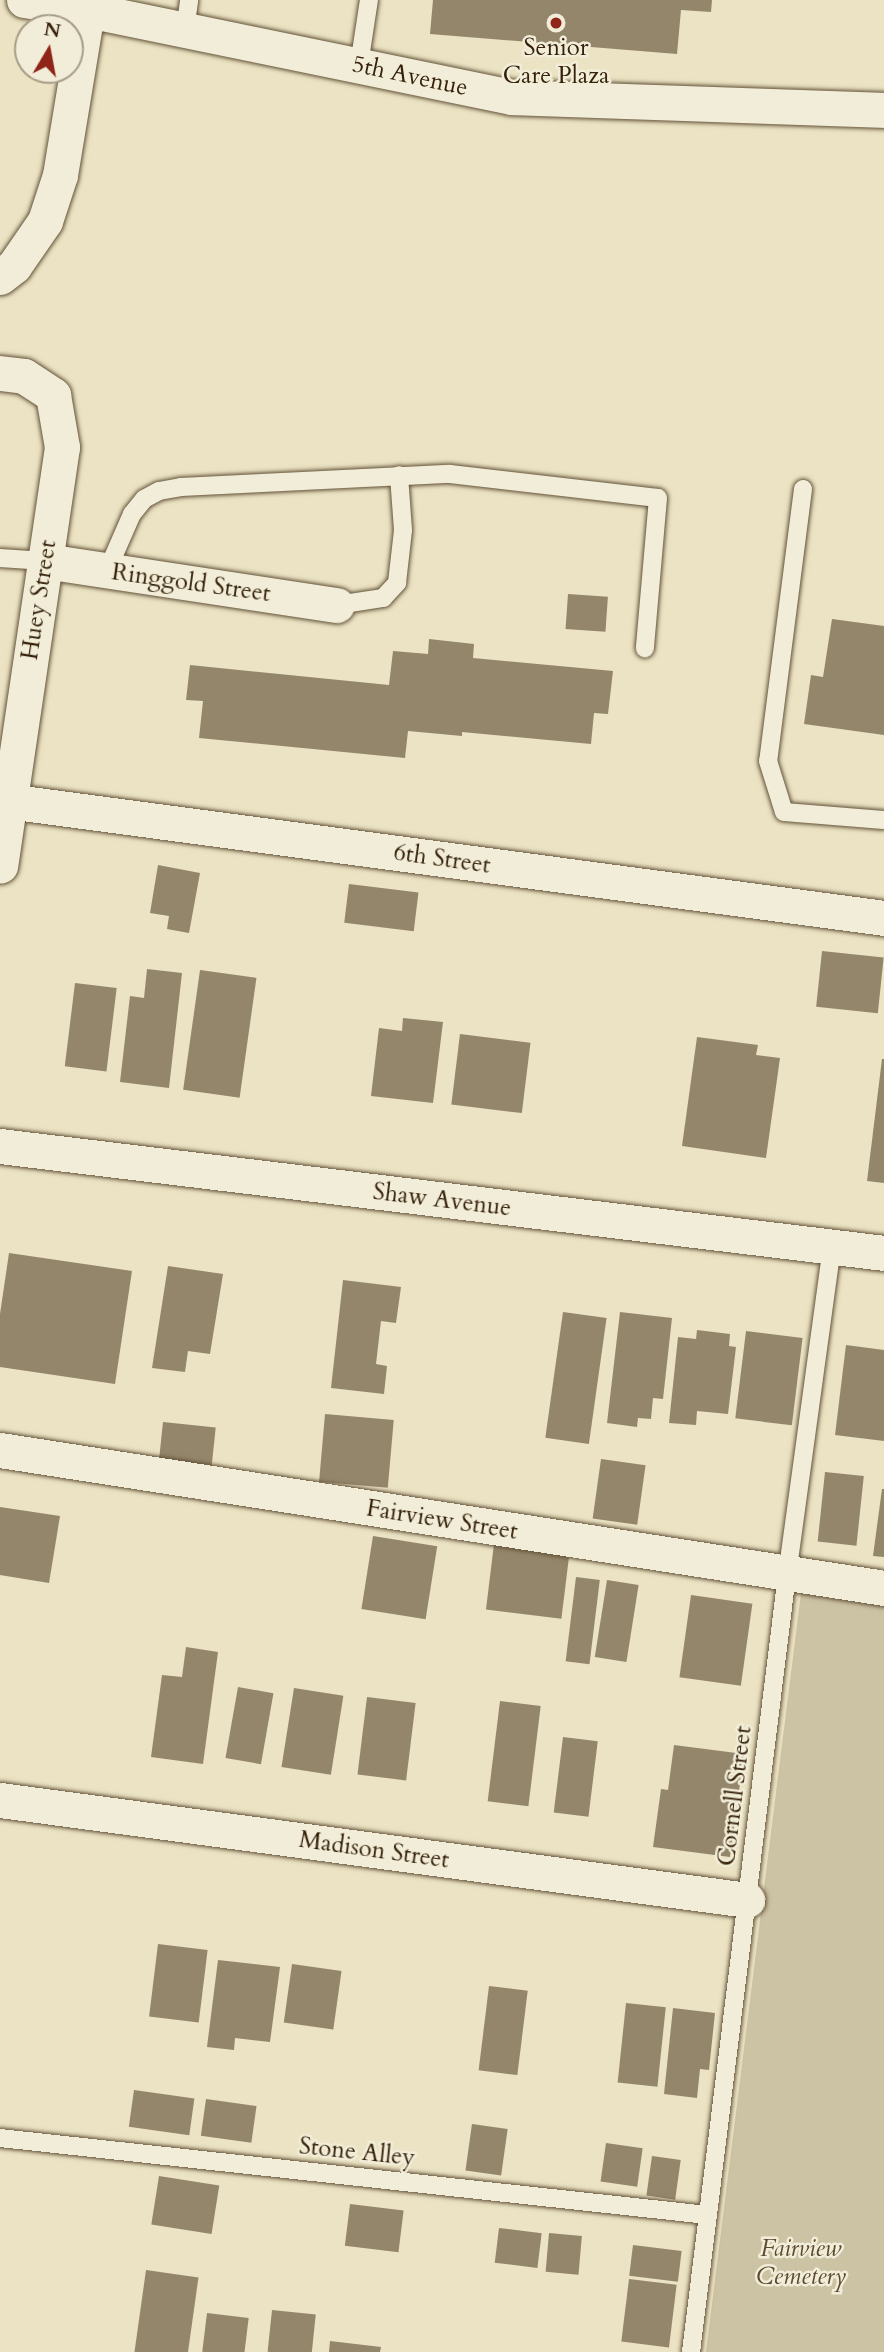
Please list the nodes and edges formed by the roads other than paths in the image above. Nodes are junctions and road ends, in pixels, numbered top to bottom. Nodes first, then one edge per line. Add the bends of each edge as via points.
1 (24, 0) edge
2 (369, 0) edge
3 (89, 5) edge
4 (187, 15) edge
5 (359, 65) junction
6 (884, 110) edge
7 (0, 277) edge
8 (0, 373) edge
9 (399, 475) junction
10 (803, 489) dead end
11 (0, 558) edge
12 (44, 561) junction
13 (107, 571) junction
14 (337, 605) joint
15 (645, 648) dead end
16 (4, 801) edge
17 (884, 820) edge
18 (0, 865) edge
19 (884, 918) edge
20 (0, 1146) edge
21 (832, 1247) junction
22 (884, 1253) edge
23 (0, 1450) edge
24 (787, 1575) junction
25 (884, 1588) edge
26 (0, 1800) edge
27 (747, 1900) junction
28 (0, 2138) edge
29 (708, 2215) junction
30 (691, 2352) edge

1 - 3 street, 5th Avenue
2 - 5 lane
3 - 4 street, 5th Avenue
3 - 7 street via 60,175 45,221 14,266
4 - 5 street, 5th Avenue
5 - 6 street, 5th Avenue via 512,97
8 - 12 street, Huey Street via 24,376 53,395 62,447
9 - 13 lane via 181,486 159,491 144,499 132,514
9 - 14 lane via 403,530 397,583 383,598
9 - 15 lane via 450,474 658,498
10 - 17 lane via 768,761 784,812
11 - 12 lane
12 - 13 street, Ringgold Street
12 - 16 street, Huey Street
13 - 14 street, Ringgold Street
16 - 18 street, Huey Street
16 - 19 street, 6th Street
20 - 21 street, Shaw Avenue
21 - 22 street, Shaw Avenue
21 - 24 lane, Cornell Street
23 - 24 street, Fairview Street
24 - 25 street, Fairview Street
24 - 27 lane, Cornell Street
26 - 27 street, Madison Street
27 - 29 lane, Cornell Street
28 - 29 lane, Stone Alley
29 - 30 lane, Cornell Street

